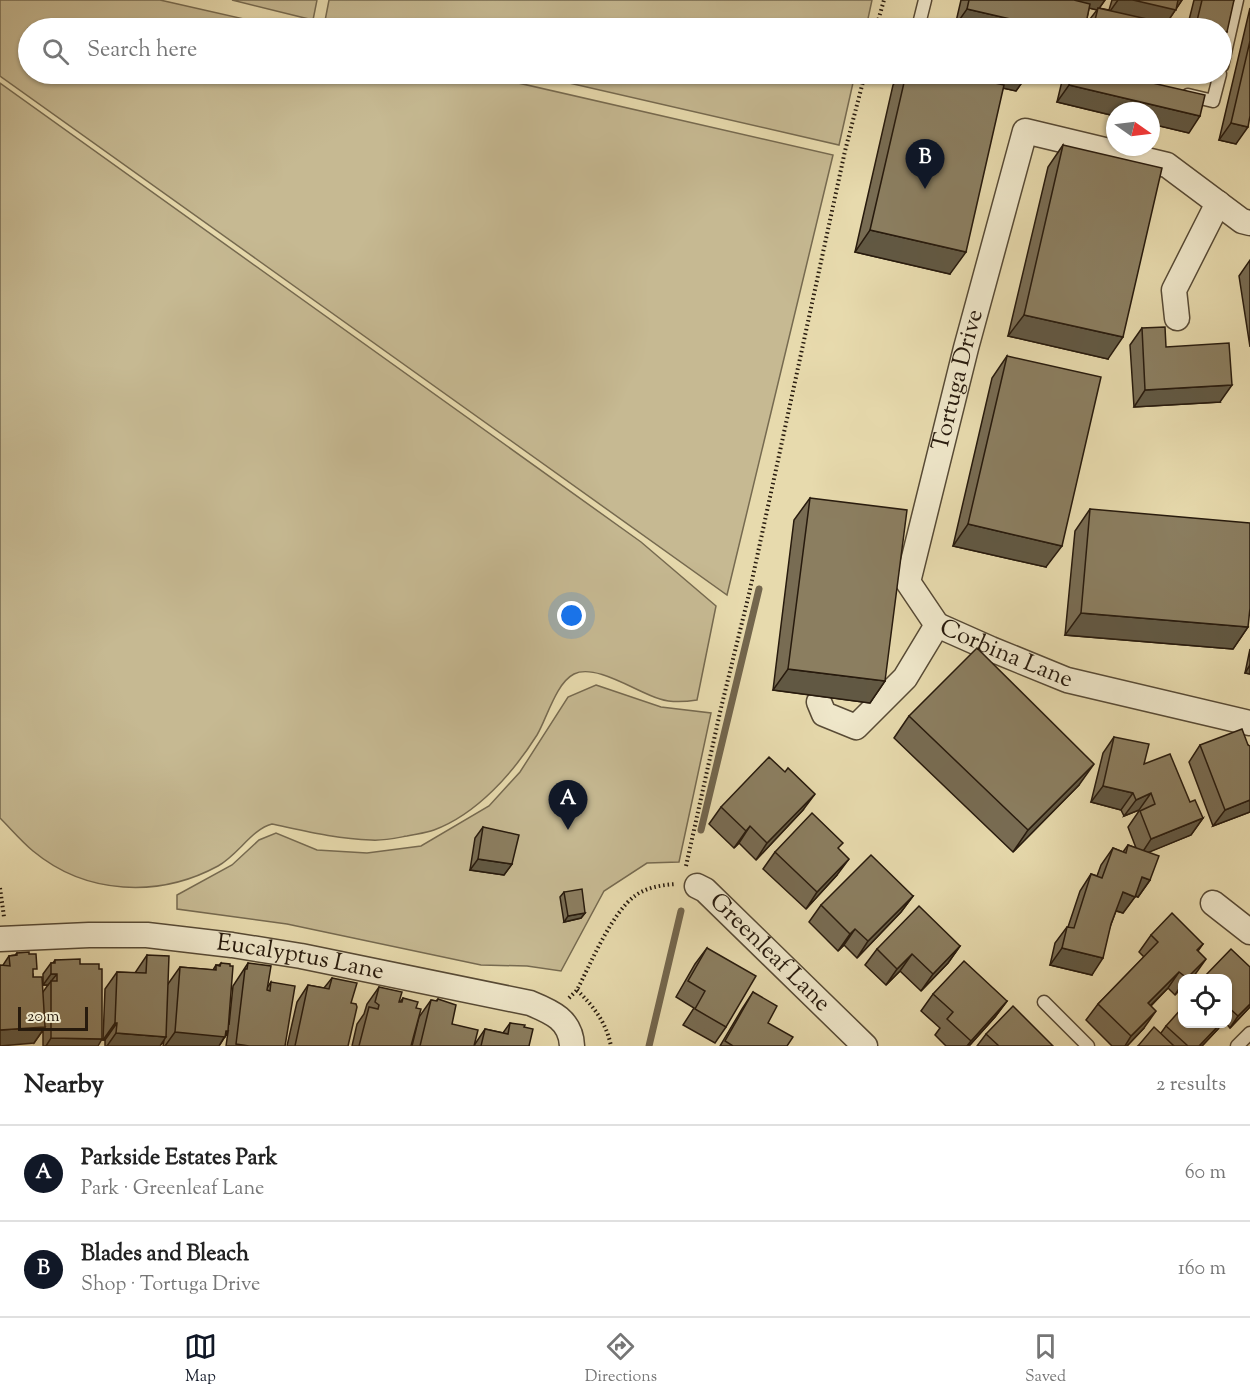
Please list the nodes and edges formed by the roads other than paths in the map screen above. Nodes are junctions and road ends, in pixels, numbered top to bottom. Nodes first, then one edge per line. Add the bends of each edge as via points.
1 (925, 0) edge
2 (1237, 0) edge
3 (920, 18) edge
4 (1232, 21) edge
5 (1217, 84) edge
6 (1180, 94) edge
7 (1218, 203) junction
8 (1250, 223) edge
9 (1177, 318) dead end
10 (937, 625) junction
11 (819, 702) dead end
12 (1250, 723) edge
13 (689, 885) road end
14 (1213, 903) dead end
15 (1250, 932) edge
16 (0, 939) edge
17 (1044, 1002) dead end
18 (1250, 1034) edge
19 (572, 1046) edge
20 (865, 1046) edge
21 (1089, 1046) edge
22 (1238, 1046) edge

1 - 3 lane
2 - 4 lane
5 - 6 lane via 1213,101
7 - 8 street
7 - 9 street via 1174,290
7 - 10 street, Tortuga Drive via 1167,165 1025,131 908,582
10 - 11 street, Corbina Lane via 905,678 856,727 824,714
10 - 12 street, Corbina Lane via 1067,680
13 - 20 street, Greenleaf Lane via 705,890
14 - 15 street
16 - 19 street, Eucalyptus Lane via 147,935 301,956 530,1004 555,1013 566,1024
17 - 21 lane
18 - 22 lane

